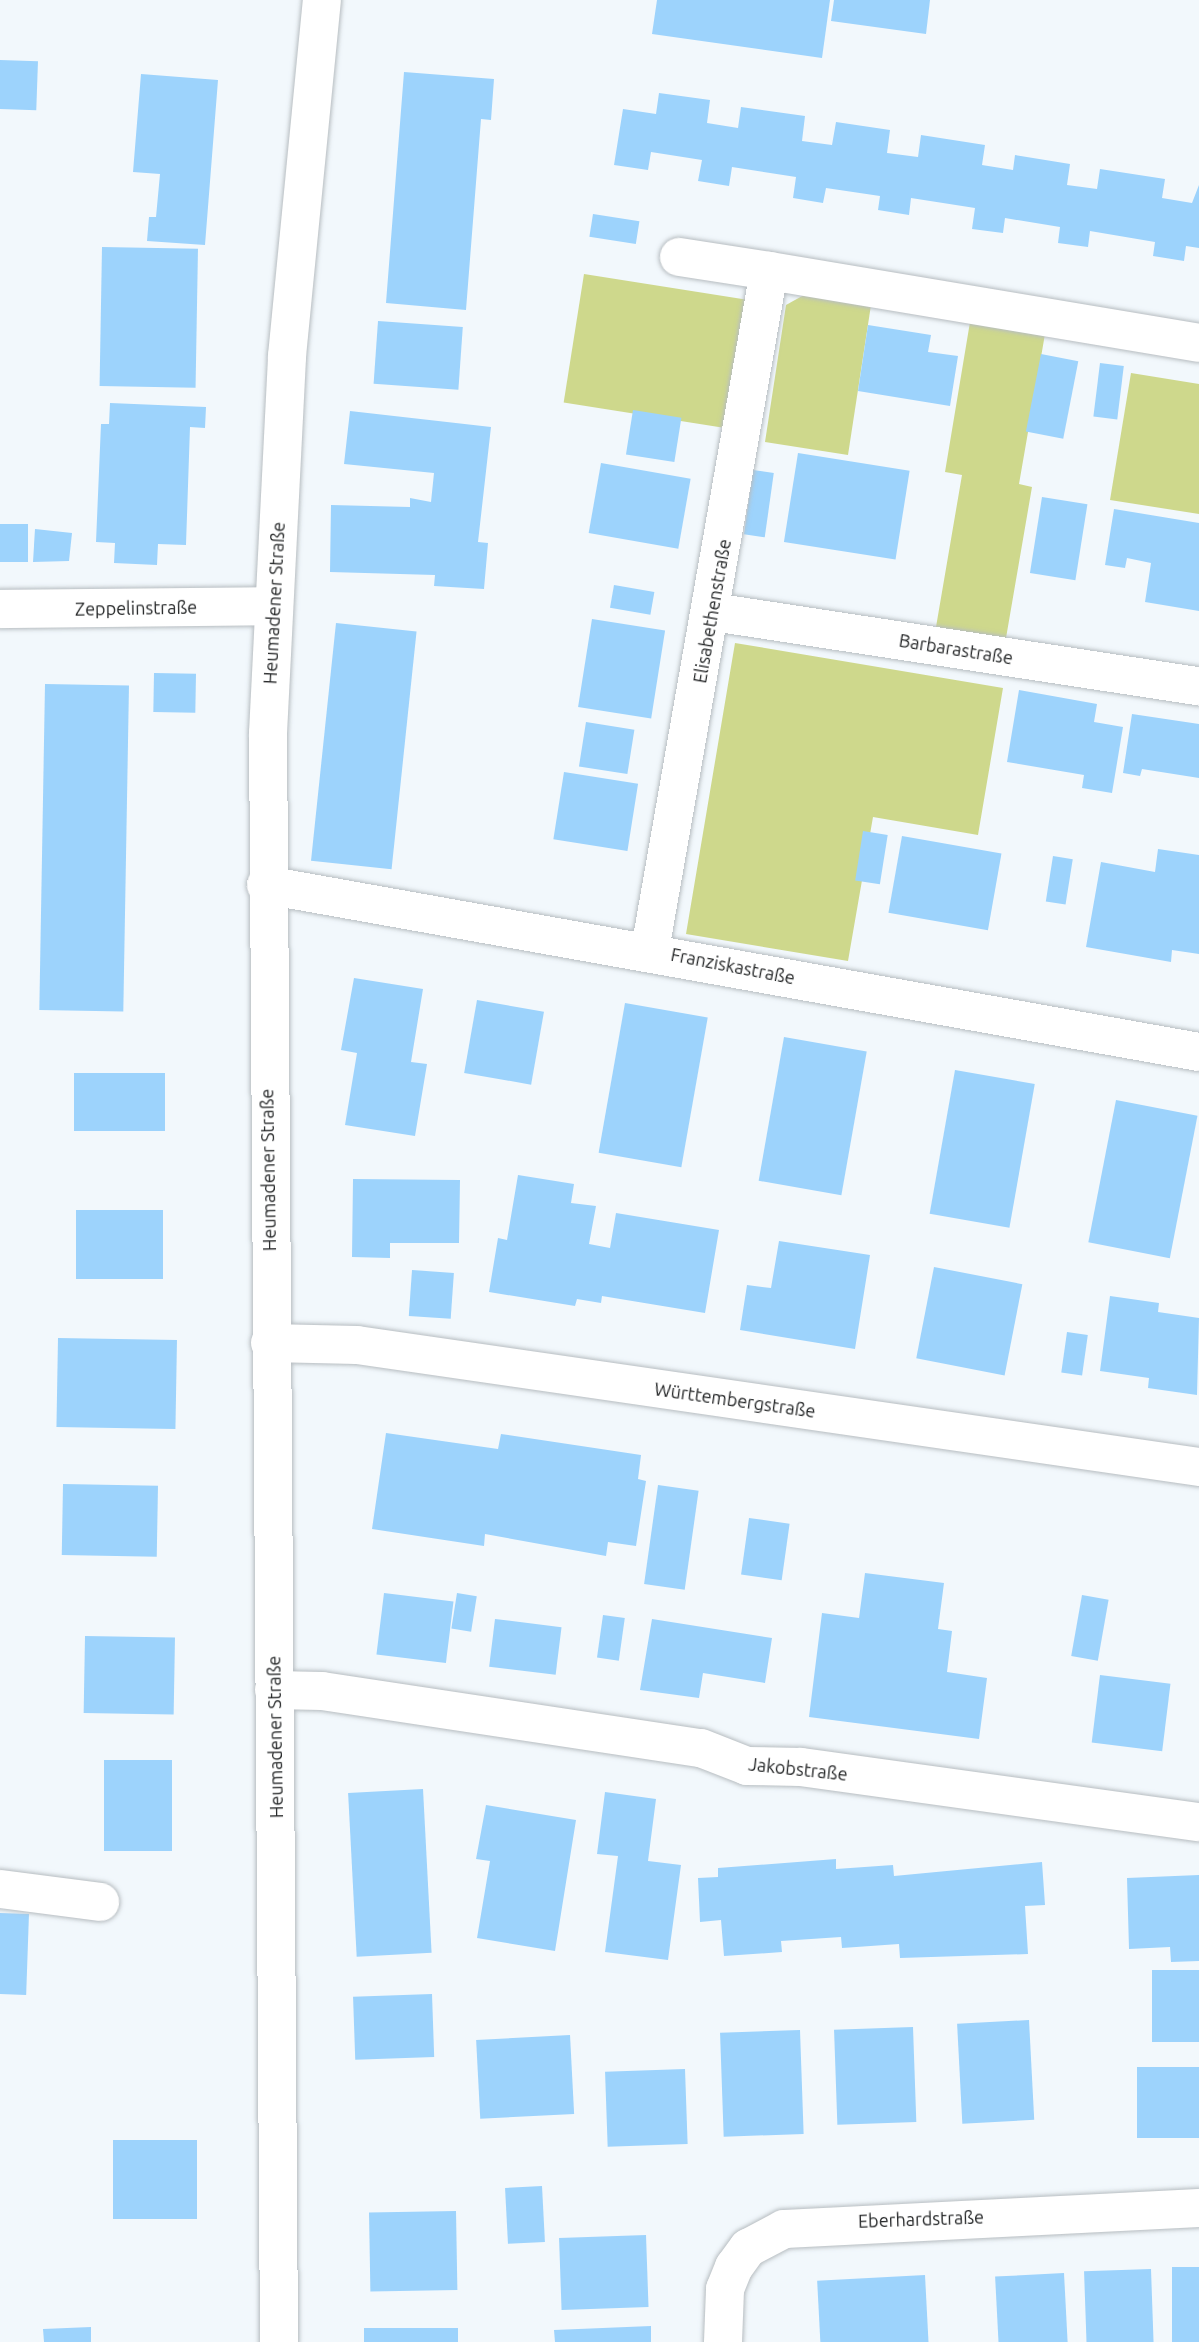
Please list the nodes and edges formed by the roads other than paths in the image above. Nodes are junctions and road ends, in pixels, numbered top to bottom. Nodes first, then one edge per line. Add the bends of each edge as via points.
1 (322, 0) edge
2 (679, 257) dead end
3 (769, 271) junction
4 (1199, 343) edge
5 (273, 606) junction
6 (0, 609) edge
7 (713, 612) junction
8 (1199, 686) edge
9 (265, 885) junction
10 (650, 950) junction
11 (1199, 1052) edge
12 (270, 1343) junction
13 (1199, 1467) edge
14 (274, 1690) junction
15 (1199, 1822) edge
16 (0, 1889) edge
17 (100, 1902) dead end
18 (1199, 2208) edge
19 (279, 2342) edge
20 (723, 2342) edge

1 - 5 street, Heumadener Straße via 287,356
2 - 3 street
3 - 4 street
3 - 7 street, Elisabethenstraße
5 - 6 street, Zeppelinstraße
5 - 9 street, Heumadener Straße
7 - 8 street, Barbarastraße
7 - 10 street, Elisabethenstraße
9 - 10 street, Franziskastraße
9 - 12 street, Heumadener Straße
10 - 11 street, Franziskastraße
12 - 13 street, Württembergstraße via 357,1345
12 - 14 street, Heumadener Straße
14 - 15 street, Jakobstraße via 322,1691 701,1748 747,1766 801,1767
14 - 19 street, Heumadener Straße
16 - 17 street
18 - 20 street, Eberhardstraße via 784,2229 748,2248 734,2267 724,2289

